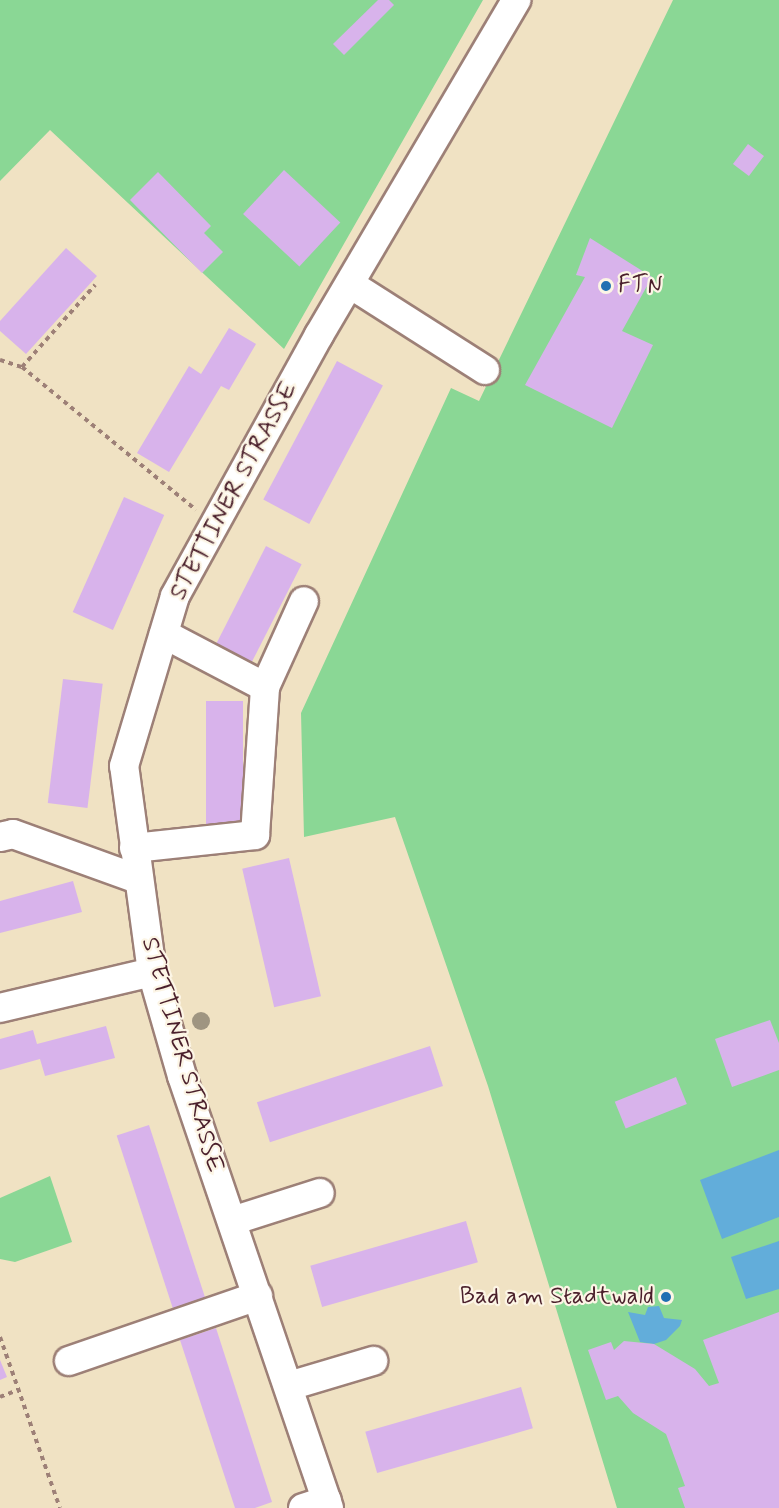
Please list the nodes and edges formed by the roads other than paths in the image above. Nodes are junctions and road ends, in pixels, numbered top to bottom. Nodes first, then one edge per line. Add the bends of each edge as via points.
1 (516, 0) edge
2 (350, 284) junction
3 (485, 370) dead end
4 (304, 602) dead end
5 (164, 634) junction
6 (265, 687) junction
7 (0, 837) edge
8 (134, 848) junction
9 (137, 879) junction
10 (152, 972) junction
11 (0, 1008) edge
12 (320, 1193) dead end
13 (232, 1221) junction
14 (258, 1296) junction
15 (69, 1360) dead end
16 (373, 1362) dead end
17 (289, 1386) junction
18 (320, 1505) edge

1 - 2 street, STETTINER STRASSE
2 - 3 street
2 - 5 street, STETTINER STRASSE via 175,596
4 - 6 street
5 - 6 street
5 - 8 street, STETTINER STRASSE via 124,766
6 - 8 street via 255,835
7 - 9 street via 13,834
8 - 9 street, STETTINER STRASSE
9 - 10 street, STETTINER STRASSE
10 - 11 street
10 - 13 street, STETTINER STRASSE
12 - 13 street
13 - 14 street, STETTINER STRASSE
14 - 15 street
14 - 17 street, STETTINER STRASSE
16 - 17 street
17 - 18 street, STETTINER STRASSE

